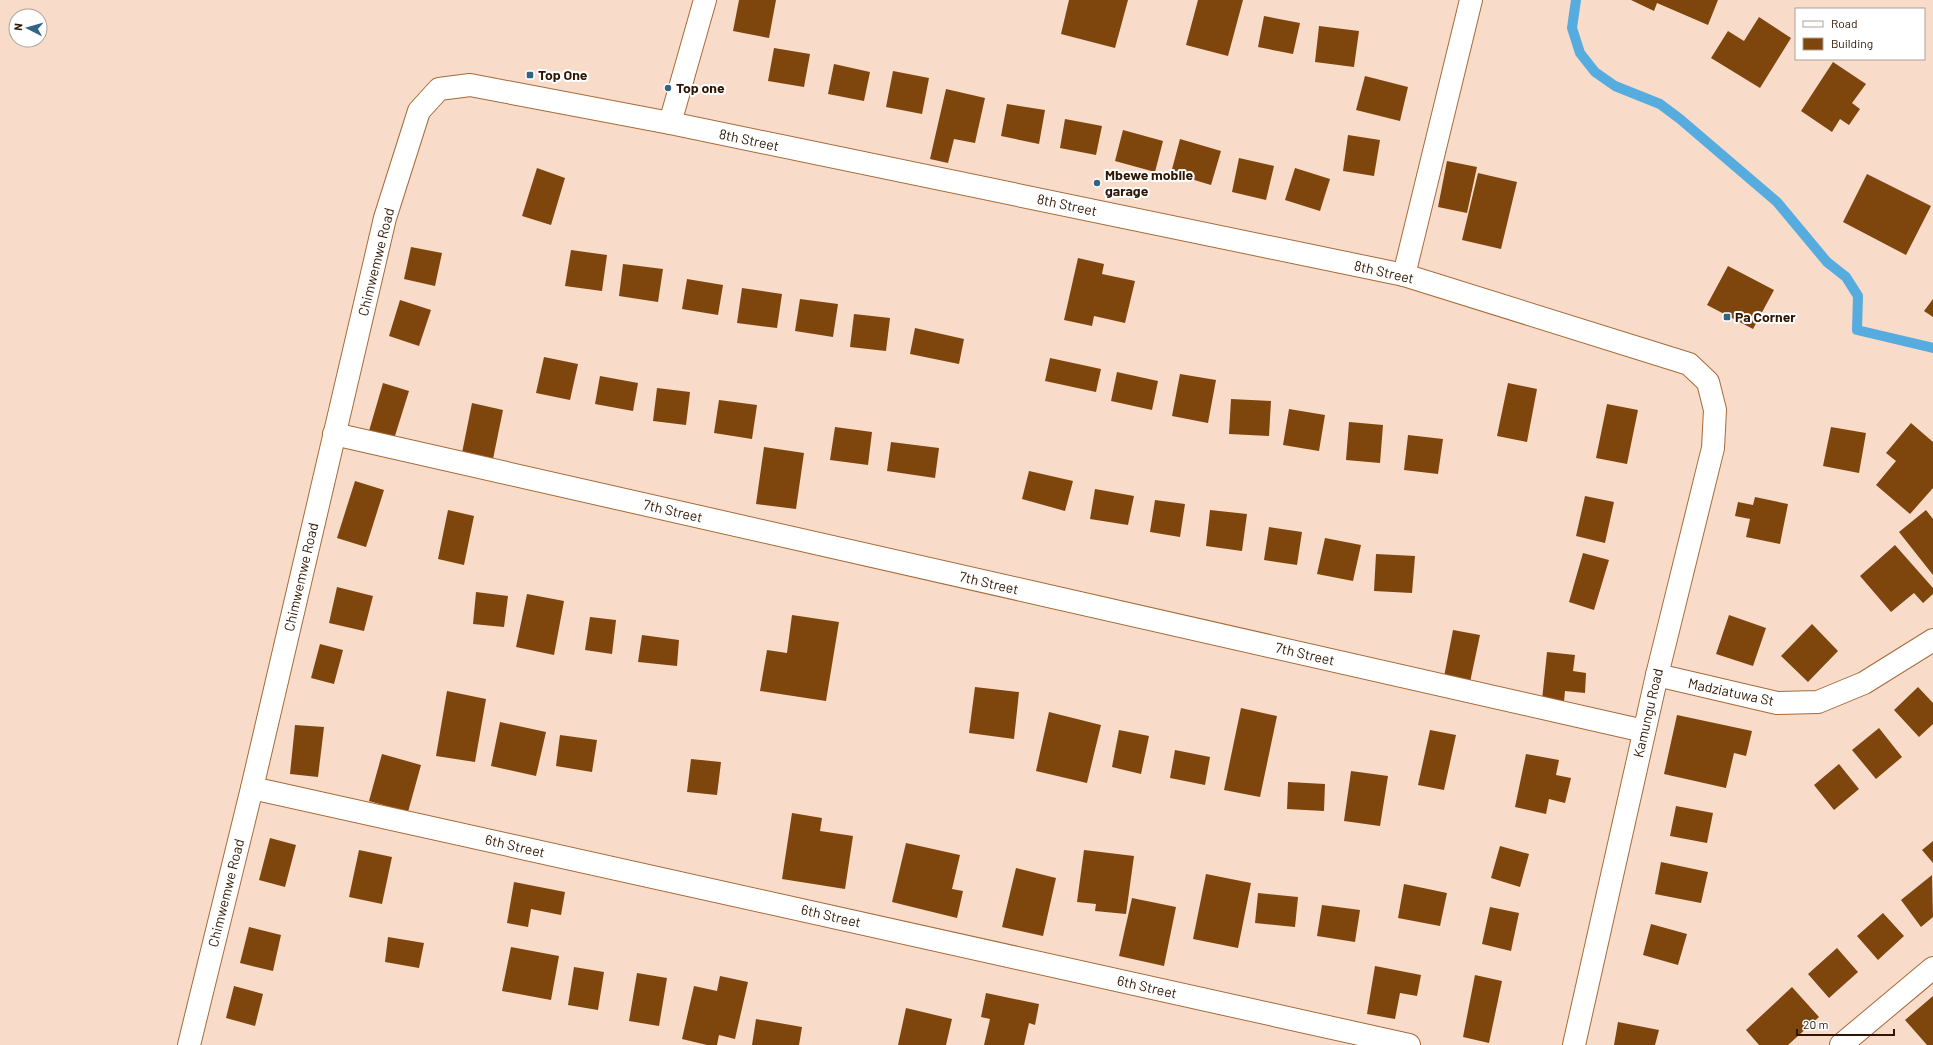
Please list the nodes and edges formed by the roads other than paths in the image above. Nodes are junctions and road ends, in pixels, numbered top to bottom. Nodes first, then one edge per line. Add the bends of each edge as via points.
1 (705, 0) edge
2 (1468, 1) edge
3 (419, 111) joint
4 (670, 123) junction
5 (1404, 275) junction
6 (1708, 382) joint
7 (334, 434) junction
8 (1933, 640) edge
9 (1657, 675) junction
10 (1644, 731) junction
11 (252, 788) junction
12 (1933, 968) edge
13 (189, 1045) edge
14 (1409, 1045) edge
15 (1574, 1045) edge
16 (1841, 1045) edge

1 - 4 street
2 - 5 street
3 - 4 street, 8th Street via 439,90 470,85
3 - 7 street, Chimwemwe Road via 385,218
4 - 5 street, 8th Street
5 - 6 street, 8th Street via 1689,364
6 - 9 street, Kamungu Road via 1715,410 1713,448
7 - 10 street, 7th Street
7 - 11 street, Chimwemwe Road
8 - 9 street, Madziatuwa St via 1864,683 1818,702 1777,703
9 - 10 street, Kamungu Road
10 - 15 street, Kamungu Road
11 - 13 street, Chimwemwe Road
11 - 14 street, 6th Street
12 - 16 street

